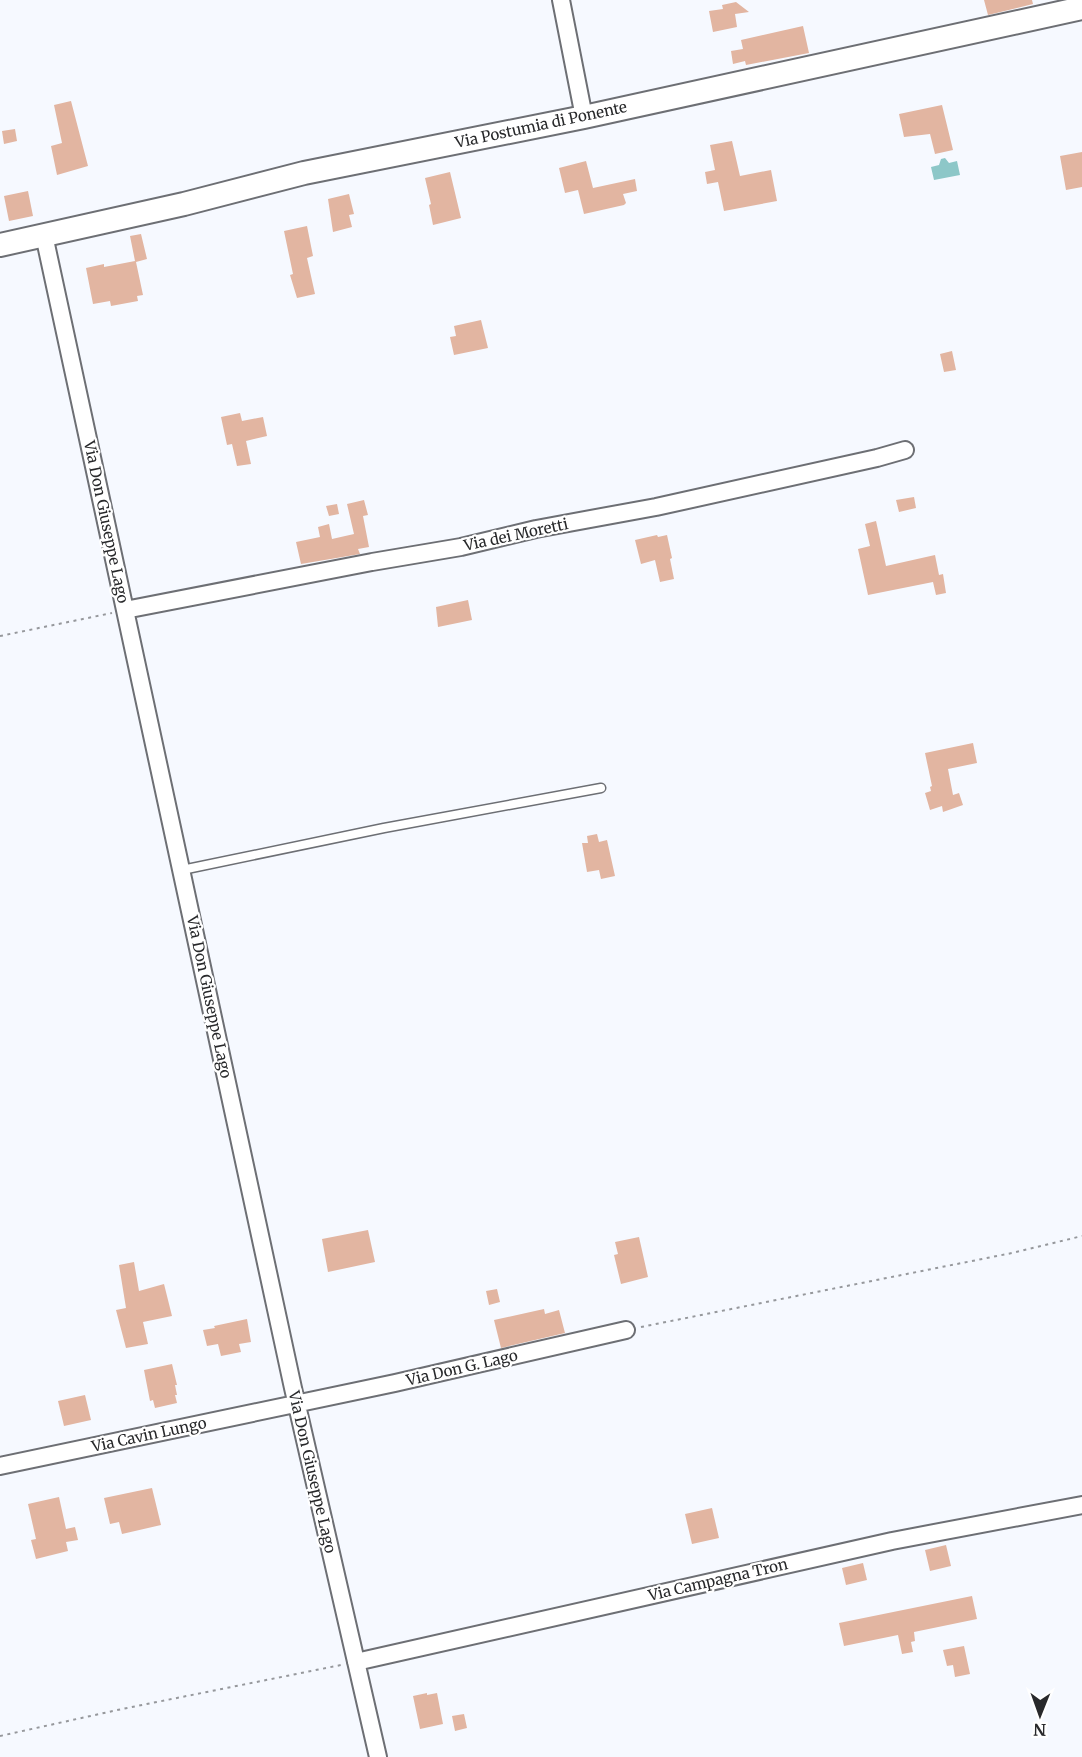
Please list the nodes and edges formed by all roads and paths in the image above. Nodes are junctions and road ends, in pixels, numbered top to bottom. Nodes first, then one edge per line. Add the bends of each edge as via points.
1 (561, 0) edge
2 (1082, 8) edge
3 (584, 117) junction
4 (44, 235) junction
5 (0, 245) edge
6 (904, 450) dead end
7 (124, 610) junction
8 (0, 636) edge
9 (602, 788) dead end
10 (182, 870) junction
11 (1082, 1236) edge
12 (626, 1330) joint
13 (297, 1404) junction
14 (0, 1466) edge
15 (1082, 1505) edge
16 (356, 1662) junction
17 (0, 1736) edge
18 (378, 1757) edge

1 - 3 street
2 - 3 main road, Via Postumia di Ponente
3 - 4 main road, Via Postumia di Ponente via 304,173
4 - 5 main road, Via Postumia di Ponente
4 - 7 street, Via Don Giuseppe Lago
6 - 7 street, Via dei Moretti via 461,547
7 - 8 path
7 - 10 street, Via Don Giuseppe Lago
9 - 10 lane
10 - 13 street, Via Don Giuseppe Lago
11 - 12 path
12 - 13 street, Via Don G. Lago
13 - 14 street, Via Cavin Lungo
13 - 16 street, Via Don Giuseppe Lago
15 - 16 street, Via Campagna Tron via 892,1541
16 - 17 path
16 - 18 street, Via Don Giuseppe Lago

